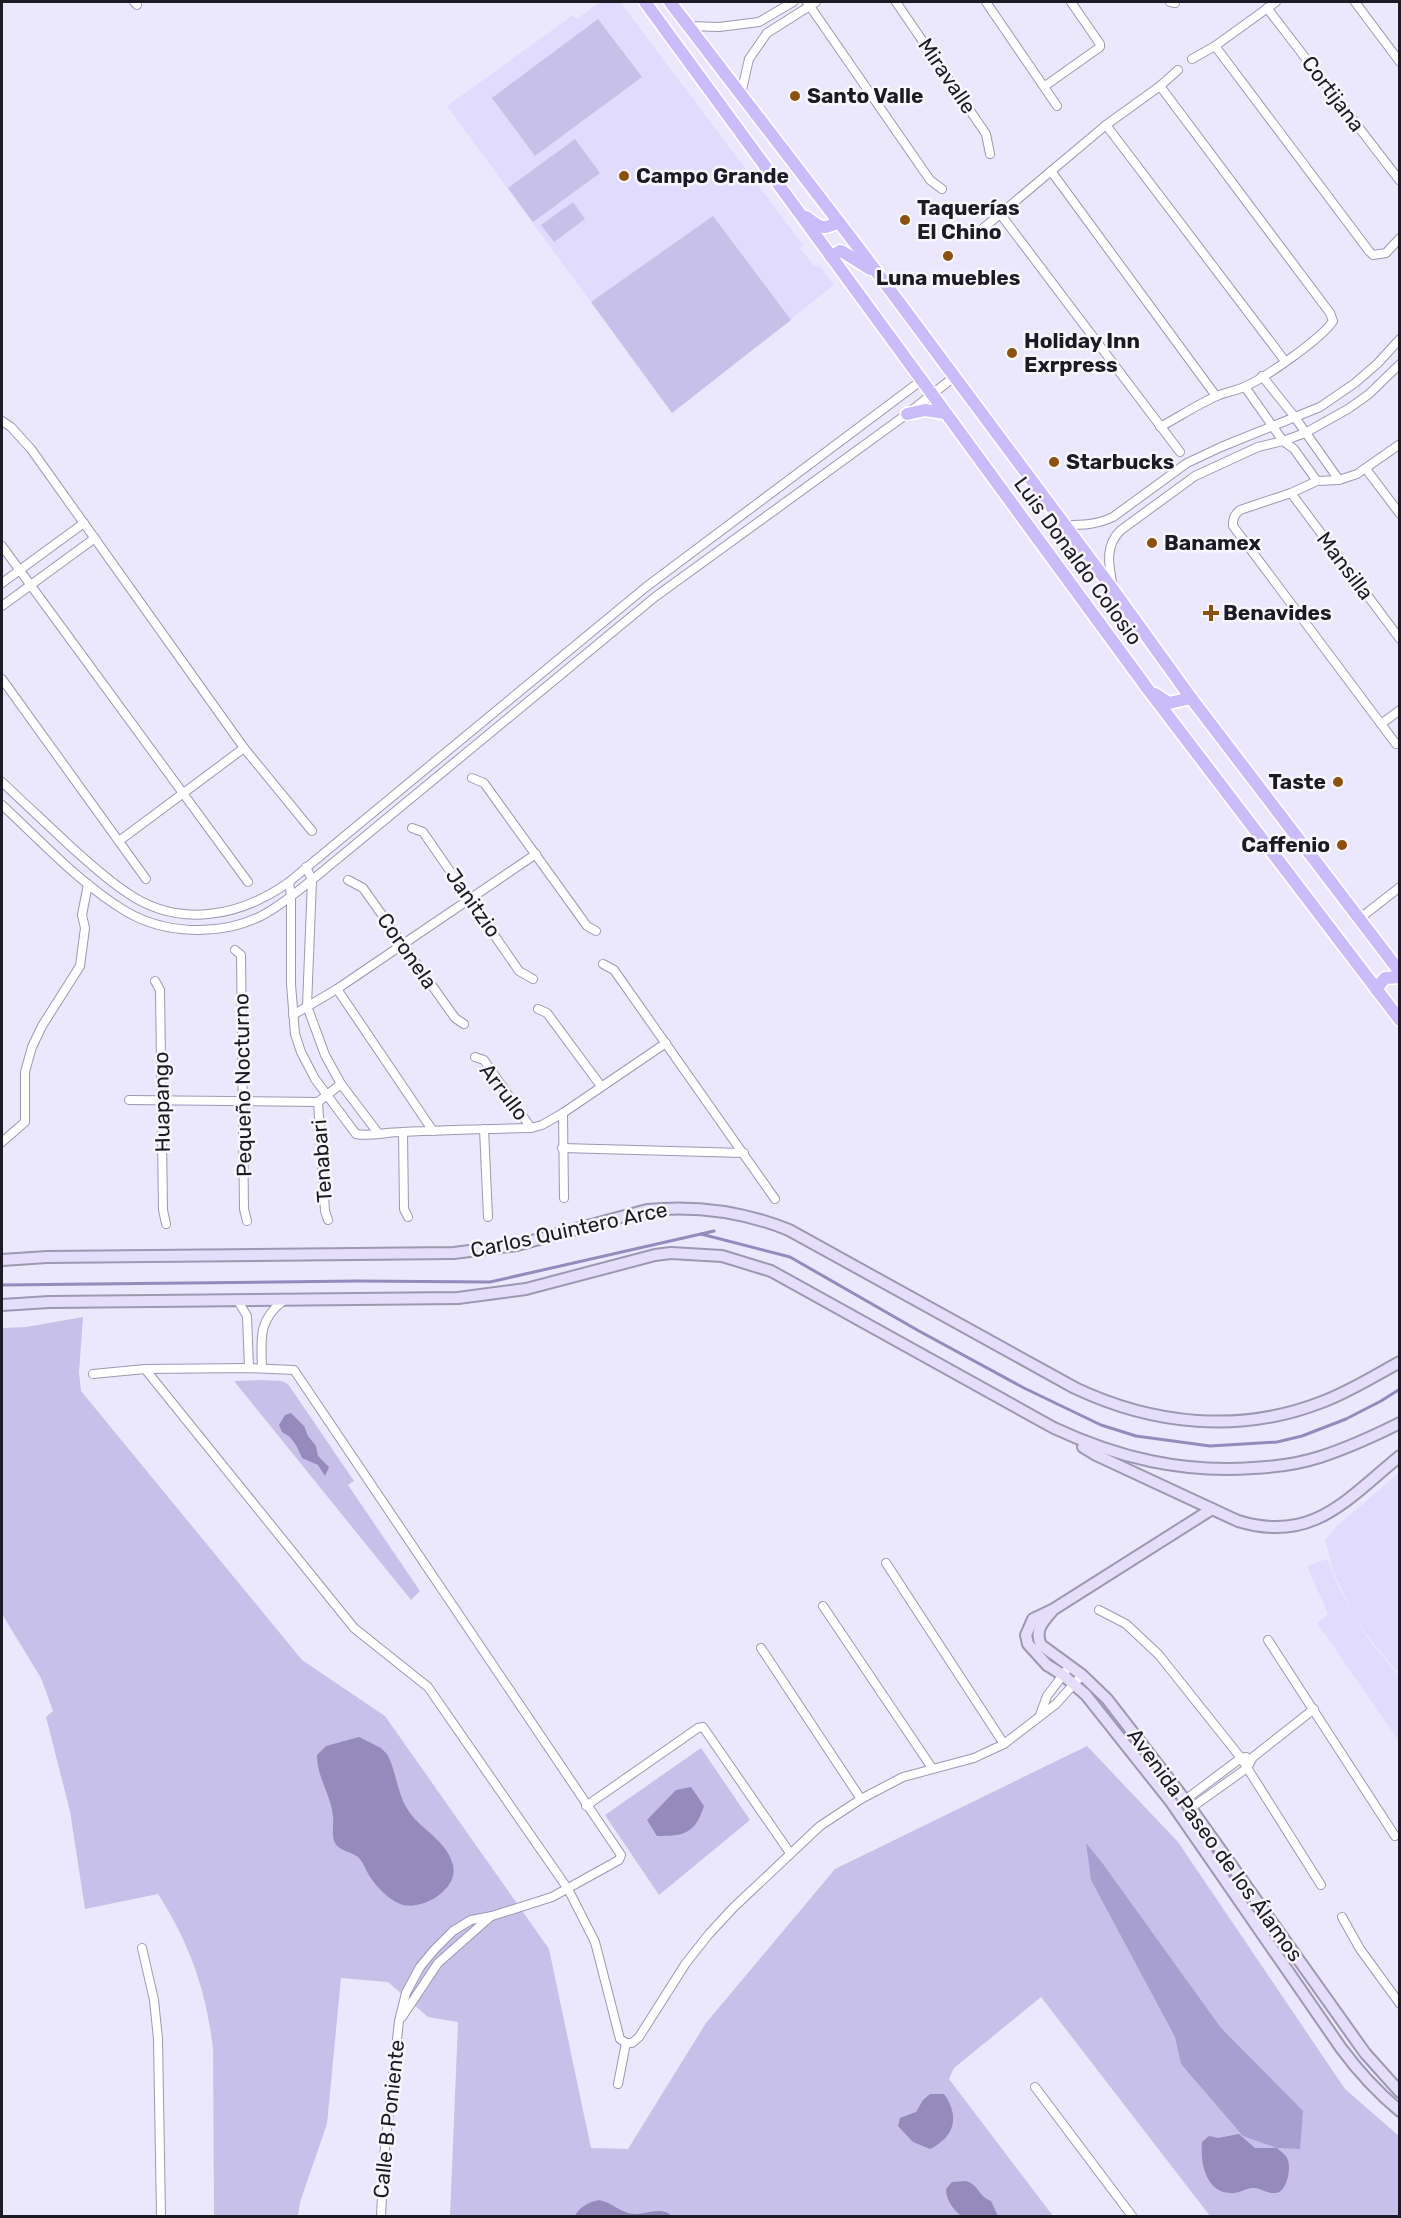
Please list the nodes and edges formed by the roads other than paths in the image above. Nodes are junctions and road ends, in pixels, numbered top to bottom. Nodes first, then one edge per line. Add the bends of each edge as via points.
1 (645, 2) edge
2 (670, 2) edge
3 (896, 2) edge
4 (986, 2) edge
5 (1071, 2) edge
6 (1276, 2) edge
7 (1354, 2) edge
8 (787, 3) edge
9 (811, 3) edge
10 (1267, 8) junction
11 (792, 16) junction
12 (759, 22) junction
13 (688, 26) junction
14 (767, 33) junction
15 (1215, 46) junction
16 (1192, 58) dead end
17 (1400, 62) edge
18 (1178, 70) dead end
19 (1045, 86) junction
20 (1160, 86) junction
21 (741, 95) junction
22 (1057, 106) dead end
23 (1106, 125) junction
24 (990, 154) dead end
25 (1051, 171) junction
26 (1400, 181) edge
27 (942, 189) dead end
28 (797, 212) junction
29 (1001, 215) junction
30 (838, 222) junction
31 (981, 230) dead end
32 (1400, 238) edge
33 (831, 256) junction
34 (874, 270) junction
35 (1398, 344) edge
36 (1285, 361) junction
37 (1400, 364) edge
38 (1262, 376) junction
39 (954, 377) junction
40 (922, 380) junction
41 (1245, 387) junction
42 (932, 393) junction
43 (1216, 396) junction
44 (945, 413) junction
45 (907, 414) junction
46 (1294, 416) junction
47 (2, 421) edge
48 (1272, 426) junction
49 (1160, 427) junction
50 (1305, 433) junction
51 (1283, 441) junction
52 (1400, 444) edge
53 (1180, 452) dead end
54 (1187, 464) junction
55 (1366, 469) junction
56 (1195, 476) junction
57 (1339, 480) junction
58 (1317, 481) junction
59 (781, 486) junction
60 (1291, 493) junction
61 (791, 499) junction
62 (1400, 514) edge
63 (84, 523) junction
64 (1064, 525) junction
65 (95, 538) junction
66 (2, 546) edge
67 (19, 570) junction
68 (2, 583) edge
69 (31, 585) junction
70 (646, 587) junction
71 (1114, 591) junction
72 (655, 597) junction
73 (2, 606) edge
74 (1400, 639) edge
75 (2, 679) edge
76 (1147, 688) junction
77 (1191, 698) junction
78 (506, 702) junction
79 (1400, 710) edge
80 (515, 712) junction
81 (1381, 724) junction
82 (1396, 744) dead end
83 (244, 748) junction
84 (472, 778) dead end
85 (2, 782) edge
86 (182, 794) junction
87 (2, 805) edge
88 (412, 828) dead end
89 (312, 831) dead end
90 (119, 841) junction
91 (536, 854) junction
92 (306, 867) junction
93 (146, 879) dead end
94 (312, 880) junction
95 (348, 880) dead end
96 (248, 882) dead end
97 (289, 882) junction
98 (88, 884) junction
99 (1400, 887) edge
100 (291, 896) junction
101 (470, 899) junction
102 (1359, 919) junction
103 (596, 931) dead end
104 (403, 944) junction
105 (235, 950) dead end
106 (603, 964) dead end
107 (1400, 972) edge
108 (1400, 977) edge
109 (533, 979) dead end
110 (155, 981) dead end
111 (338, 989) junction
112 (1376, 989) junction
113 (308, 1006) junction
114 (538, 1009) dead end
115 (292, 1015) junction
116 (1400, 1020) edge
117 (464, 1024) dead end
118 (666, 1042) junction
119 (475, 1057) dead end
120 (340, 1084) junction
121 (601, 1086) junction
122 (327, 1095) junction
123 (129, 1100) dead end
124 (162, 1101) junction
125 (242, 1101) junction
126 (318, 1102) junction
127 (563, 1113) junction
128 (531, 1128) junction
129 (484, 1129) junction
130 (403, 1131) junction
131 (433, 1131) junction
132 (378, 1133) junction
133 (2, 1142) edge
134 (562, 1148) junction
135 (744, 1153) junction
136 (564, 1198) dead end
137 (775, 1198) dead end
138 (408, 1217) dead end
139 (488, 1217) dead end
140 (328, 1220) dead end
141 (247, 1221) dead end
142 (166, 1224) dead end
143 (2, 1260) edge
144 (284, 1300) junction
145 (238, 1301) junction
146 (2, 1305) edge
147 (261, 1337) junction
148 (249, 1338) junction
149 (1400, 1362) edge
150 (249, 1368) junction
151 (262, 1368) junction
152 (145, 1369) junction
153 (93, 1374) dead end
154 (1400, 1422) edge
155 (1054, 1428) junction
156 (1400, 1456) edge
157 (1170, 1466) junction
158 (1154, 1482) junction
159 (1212, 1509) junction
160 (886, 1563) dead end
161 (823, 1606) dead end
162 (1054, 1609) junction
163 (1099, 1610) dead end
164 (1268, 1640) dead end
165 (761, 1648) dead end
166 (1070, 1665) junction
167 (1063, 1675) junction
168 (1078, 1679) junction
169 (1314, 1709) junction
170 (1040, 1716) junction
171 (1004, 1744) junction
172 (1253, 1757) junction
173 (1241, 1758) junction
174 (932, 1768) junction
175 (1247, 1768) junction
176 (1168, 1777) junction
177 (1157, 1785) junction
178 (861, 1799) junction
179 (1188, 1804) junction
180 (586, 1806) junction
181 (1209, 1833) junction
182 (1395, 1836) dead end
183 (1198, 1840) junction
184 (790, 1853) junction
185 (1321, 1885) dead end
186 (568, 1889) junction
187 (492, 1916) junction
188 (1342, 1917) dead end
189 (142, 1948) dead end
190 (1400, 2004) edge
191 (399, 2021) junction
192 (626, 2043) junction
193 (618, 2084) dead end
194 (1035, 2087) dead end
195 (1400, 2092) edge
196 (1400, 2111) edge
197 (161, 2217) edge
198 (381, 2217) edge
199 (1132, 2217) edge

1 - 28 main road, Luis Donaldo Colosio
2 - 13 main road, Luis Donaldo Colosio
3 - 24 street, Miravalle via 986,134
4 - 19 street
5 - 19 street via 1100,47
6 - 10 street
7 - 17 street
8 - 11 street
8 - 12 street
9 - 11 street
9 - 27 street via 930,180
10 - 15 street
10 - 26 street, Cortijana
11 - 14 street
12 - 13 street
12 - 14 street
13 - 21 main road, Luis Donaldo Colosio
14 - 21 street via 749,59
15 - 16 street
15 - 32 street via 1369,251 1373,255 1386,253
18 - 20 street
19 - 22 street
20 - 23 street
20 - 36 street via 1330,313 1333,321 1329,327
21 - 30 main road, Luis Donaldo Colosio
23 - 25 street
23 - 36 street
25 - 29 street
25 - 43 street
28 - 30 main road via 822,228
28 - 33 main road, Luis Donaldo Colosio
29 - 31 street
29 - 49 street
30 - 34 main road, Luis Donaldo Colosio
33 - 34 main road via 840,251
33 - 40 main road, Luis Donaldo Colosio
34 - 39 main road, Luis Donaldo Colosio
35 - 46 street via 1355,383 1320,407
36 - 38 street
37 - 50 street via 1369,394
38 - 41 street
38 - 46 street
39 - 42 street
39 - 64 main road, Luis Donaldo Colosio
40 - 42 main road, Luis Donaldo Colosio
40 - 59 street
41 - 43 street
41 - 48 street
42 - 44 main road, Luis Donaldo Colosio
42 - 45 street
43 - 49 street
44 - 45 main road via 925,410
44 - 76 main road, Luis Donaldo Colosio
45 - 61 street
46 - 48 street
46 - 50 street
47 - 63 street via 31,449
48 - 51 street
48 - 54 street
49 - 53 street
50 - 51 street
50 - 57 street
51 - 56 street via 1258,447
51 - 58 street via 1294,449
52 - 55 street
54 - 56 street
54 - 64 street via 1113,517 1090,525
55 - 57 street
55 - 62 street
56 - 71 street via 1116,535 1108,560
57 - 58 street
58 - 60 street
59 - 61 street
59 - 70 street
60 - 74 street, Mansilla
60 - 81 street via 1240,510 1233,526
61 - 72 street
63 - 65 street
63 - 67 street
64 - 71 main road, Luis Donaldo Colosio
65 - 69 street
65 - 83 street
66 - 67 street
67 - 68 street
67 - 69 street
69 - 73 street
69 - 86 street
70 - 72 street
70 - 78 street
71 - 77 main road, Luis Donaldo Colosio
72 - 80 street
75 - 90 street
76 - 77 main road via 1169,703
76 - 112 main road, Luis Donaldo Colosio
77 - 102 main road, Luis Donaldo Colosio
78 - 80 street
78 - 92 street
79 - 81 street
80 - 94 street
81 - 82 street
83 - 86 street
83 - 89 street
84 - 91 street via 484,783
85 - 97 street via 96,869 149,905 171,912 220,914 250,905
86 - 90 street
86 - 96 street
87 - 98 street
88 - 101 street, Janitzio via 423,832
90 - 93 street
91 - 101 street
91 - 103 street via 587,926
92 - 94 street
92 - 97 street
94 - 100 street
94 - 113 street
95 - 104 street, Coronela via 363,888
97 - 100 street
98 - 100 street via 127,912 165,926 206,930 260,917
98 - 133 street via 80,966 32,1047 25,1072 25,1122
99 - 102 street
100 - 115 street
101 - 104 street
101 - 109 street, Janitzio via 519,971
102 - 107 main road, Luis Donaldo Colosio
104 - 111 street
104 - 117 street, Coronela via 455,1018
105 - 125 street, Pequeño Nocturno via 241,955
106 - 118 street via 614,970
108 - 112 main road via 1385,978
110 - 124 street, Huapango via 160,990
111 - 113 street
111 - 131 street
112 - 116 main road, Luis Donaldo Colosio
113 - 115 street
113 - 120 street via 321,1048
114 - 121 street via 547,1013
115 - 122 street via 301,1052
118 - 121 street
118 - 135 street
119 - 128 street, Arrullo via 484,1060
120 - 122 street
120 - 132 street
121 - 127 street
122 - 126 street
122 - 132 street via 356,1134
123 - 124 street
124 - 125 street
124 - 142 street, Huapango
125 - 126 street
125 - 141 street, Pequeño Nocturno
126 - 140 street, Tenabari
127 - 128 street
127 - 134 street
128 - 129 street
129 - 131 street
129 - 139 street
130 - 131 street
130 - 132 street
130 - 138 street via 404,1209
134 - 135 street
134 - 136 street
135 - 137 street
143 - 149 main road, Carlos Quintero Arce via 454,1253 517,1245 647,1210 709,1209 750,1216 789,1230 1075,1388 1146,1415 1197,1422 1273,1417 1322,1402
144 - 145 main road, Carlos Quintero Arce
144 - 147 street via 267,1316
144 - 155 main road, Carlos Quintero Arce via 458,1298 526,1289 655,1255 688,1252 722,1256 755,1264 787,1278
145 - 146 main road, Carlos Quintero Arce
145 - 148 street via 246,1316
147 - 148 street
147 - 151 street
148 - 150 street
150 - 151 street
150 - 152 street
151 - 180 street via 295,1372
152 - 153 street
152 - 186 street via 350,1622 428,1686
154 - 157 main road, Carlos Quintero Arce via 1349,1447 1285,1466 1230,1470
155 - 157 main road, Carlos Quintero Arce via 1110,1452
155 - 158 main road via 1096,1455
156 - 159 main road via 1331,1512 1309,1522 1285,1527 1256,1526
157 - 158 main road via 1156,1473
158 - 159 main road
159 - 162 main road
160 - 171 street
161 - 174 street
162 - 166 main road, Avenida Paseo de los Álamos via 1038,1631 1038,1638 1046,1649
162 - 167 main road, Avenida Paseo de los Álamos via 1033,1619 1026,1635 1033,1652
163 - 173 street via 1142,1637
164 - 169 street
165 - 178 street
166 - 167 street
166 - 168 main road, Avenida Paseo de los Álamos
167 - 168 main road, Avenida Paseo de los Álamos
167 - 170 street via 1047,1696
168 - 170 street
168 - 176 main road, Avenida Paseo de los Álamos via 1107,1700
168 - 177 main road, Avenida Paseo de los Álamos
169 - 172 street
169 - 182 street
170 - 171 street
171 - 174 street via 974,1758
172 - 173 street
172 - 175 street
173 - 175 street
173 - 179 street
174 - 178 street via 903,1777
175 - 179 street
175 - 185 street
176 - 177 main road
176 - 179 main road, Avenida Paseo de los Álamos
177 - 183 main road, Avenida Paseo de los Álamos
178 - 184 street via 820,1826
179 - 181 main road, Avenida Paseo de los Álamos
180 - 184 street via 703,1727
180 - 186 street via 620,1857
181 - 183 main road
181 - 195 main road, Avenida Paseo de los Álamos via 1365,2053
183 - 196 main road, Avenida Paseo de los Álamos via 1341,2048
184 - 192 street via 709,1934 639,2037
186 - 187 street
186 - 192 street via 595,1942 620,2039
187 - 191 street, Calle B Poniente via 438,1963
187 - 191 street, Calle B Poniente via 471,1920 453,1930 434,1950 406,1993
188 - 190 street
189 - 197 street via 158,2039
191 - 198 street, Calle B Poniente
192 - 193 street
194 - 199 street

